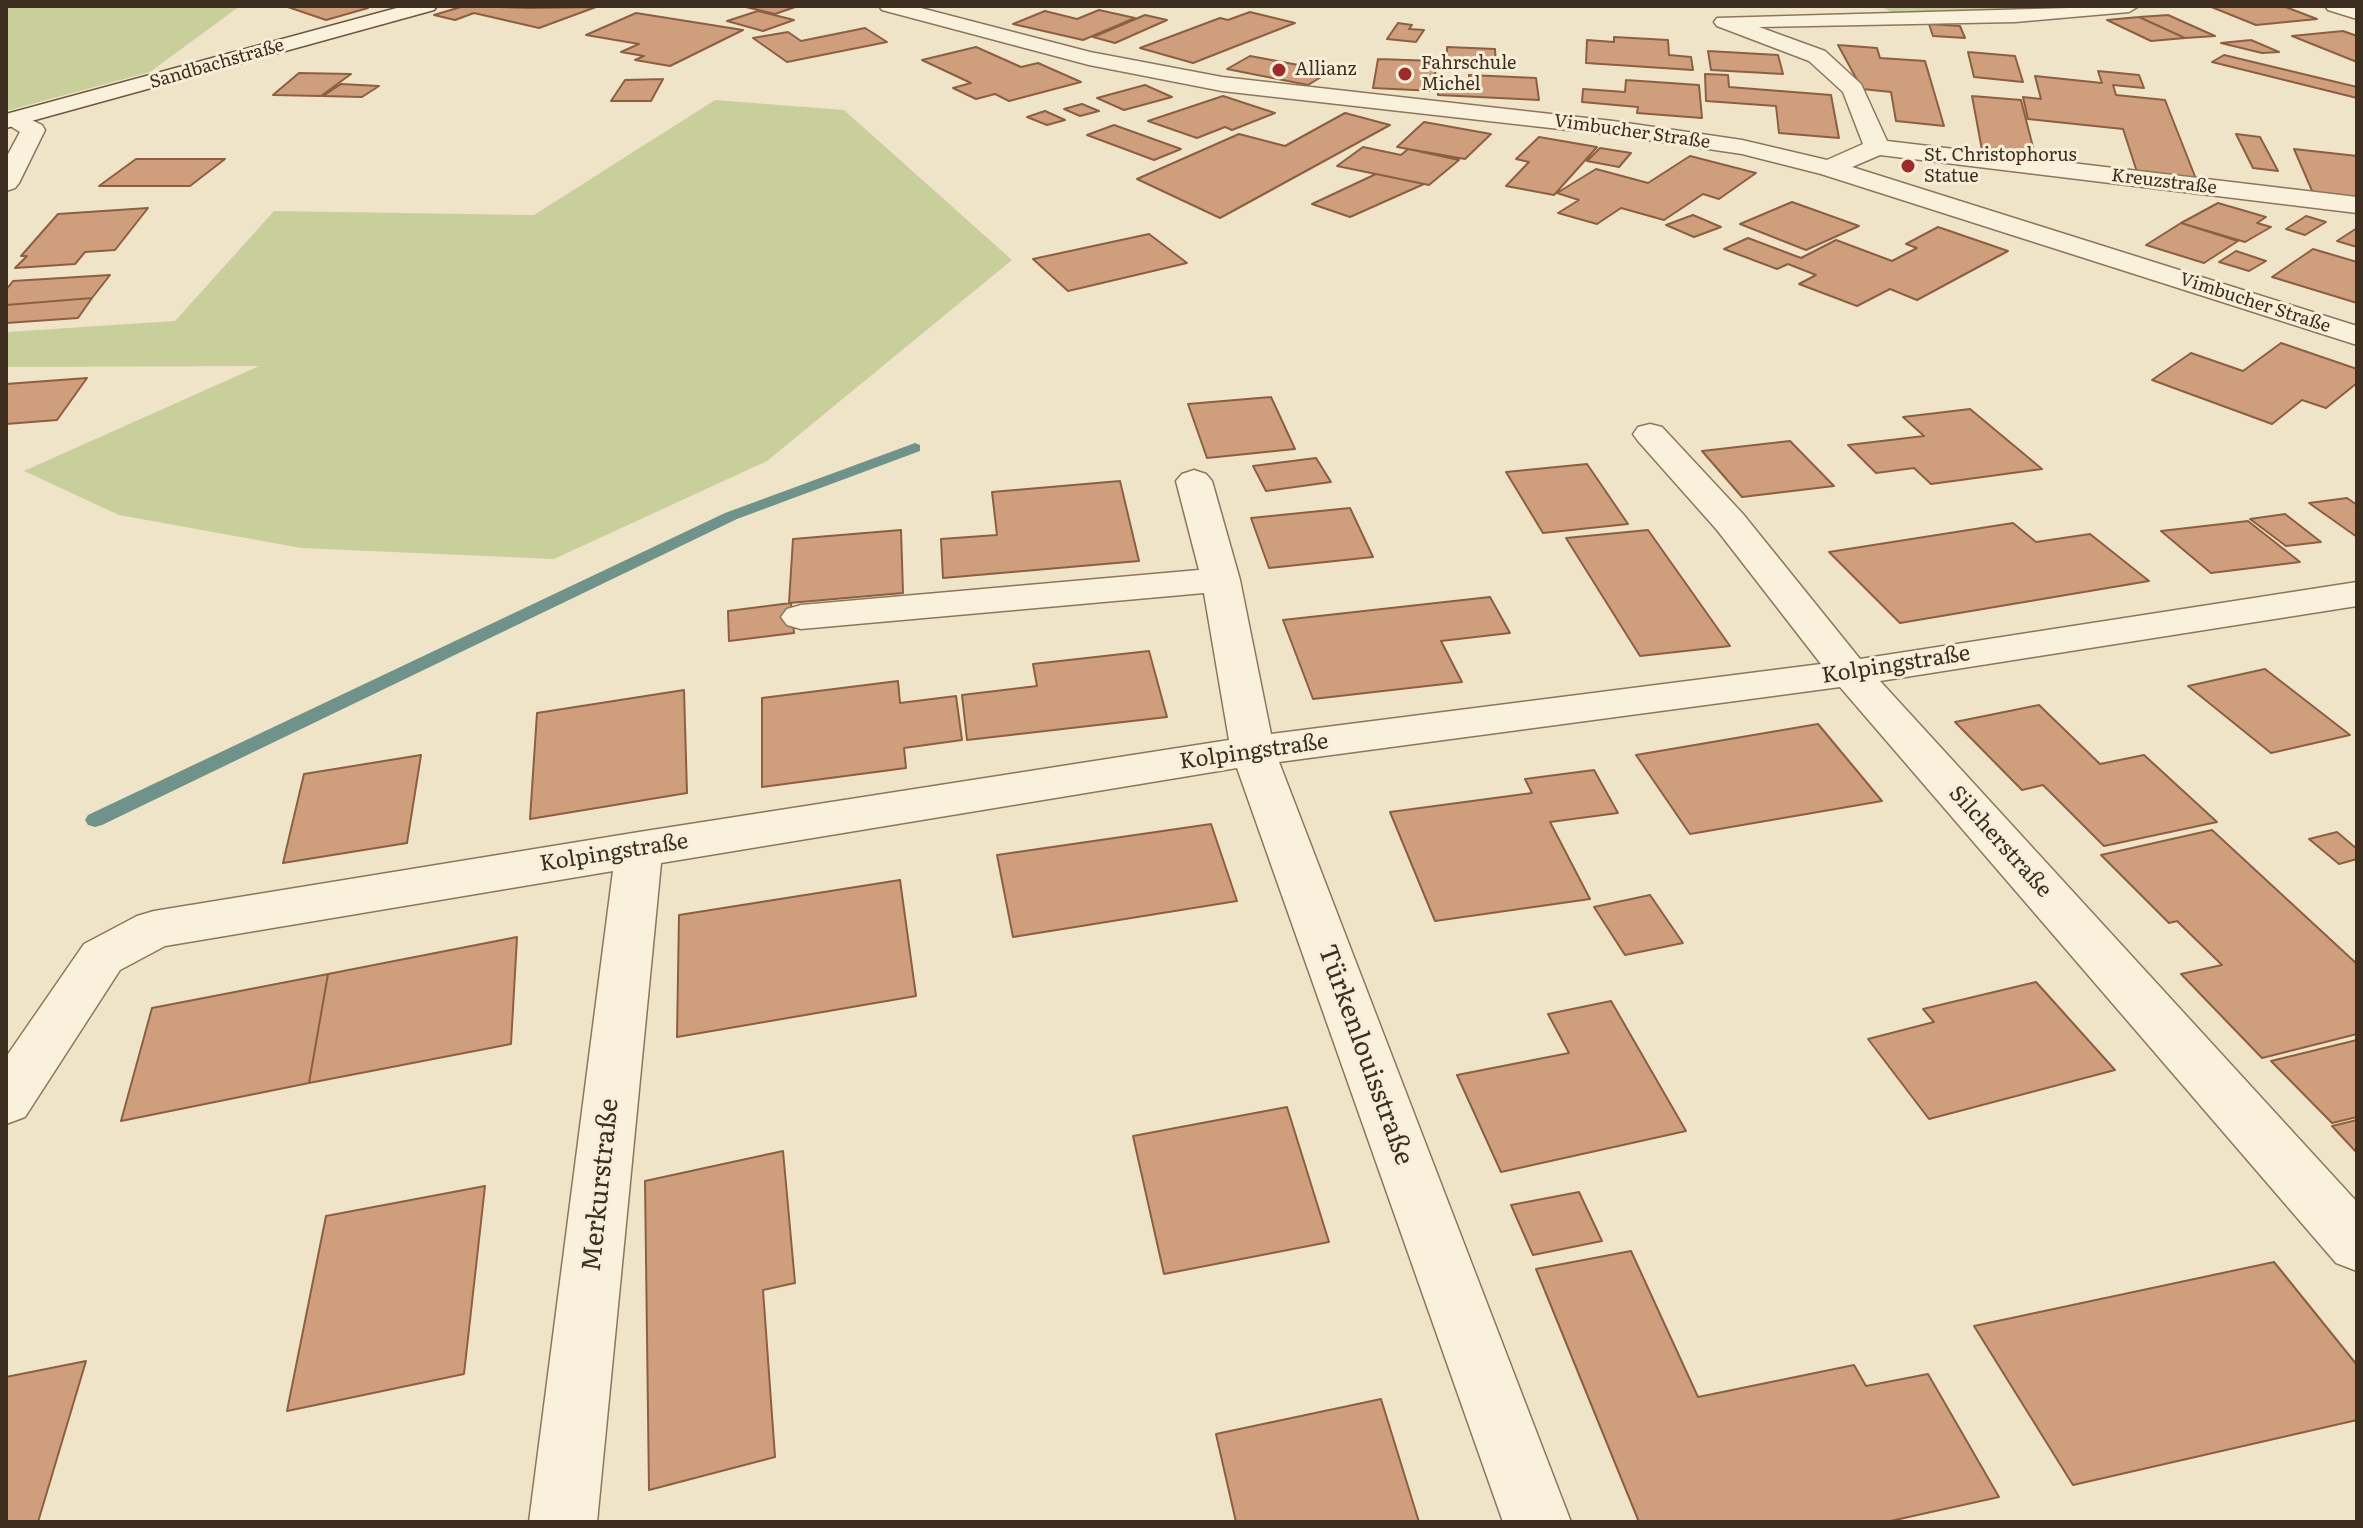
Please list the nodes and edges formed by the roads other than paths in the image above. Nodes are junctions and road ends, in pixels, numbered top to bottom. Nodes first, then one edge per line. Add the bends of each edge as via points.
1 (427, 6) edge
2 (889, 6) edge
3 (2129, 6) edge
4 (2335, 6) edge
5 (2357, 13) edge
6 (10, 120) edge
7 (1877, 147) junction
8 (1829, 168) junction
9 (6, 183) edge
10 (2357, 205) edge
11 (2357, 336) edge
12 (1650, 434) dead end
13 (1194, 481) dead end
14 (1221, 580) junction
15 (2357, 594) edge
16 (801, 617) dead end
17 (1850, 673) junction
18 (1253, 751) junction
19 (639, 849) junction
20 (6, 1101) edge
21 (2357, 1244) edge
22 (563, 1522) edge
23 (1537, 1522) edge

1 - 6 street, Sandbachstraße
2 - 8 street, Vimbucher Straße via 1165,75 1613,128 1742,147
3 - 7 street via 2015,16 1714,20 1817,56 1853,89
4 - 5 street
6 - 9 street via 33,130
7 - 8 street
7 - 10 street, Kreuzstraße
8 - 11 street, Vimbucher Straße
12 - 17 street, Silcherstraße via 1730,522
13 - 14 street, Türkenlouisstraße
14 - 16 street
14 - 18 street, Türkenlouisstraße
15 - 17 street, Kolpingstraße
17 - 18 street, Kolpingstraße
17 - 21 street, Silcherstraße
18 - 19 street, Kolpingstraße
18 - 23 street, Türkenlouisstraße
19 - 20 street, Kolpingstraße via 154,929 102,957
19 - 22 street, Merkurstraße

